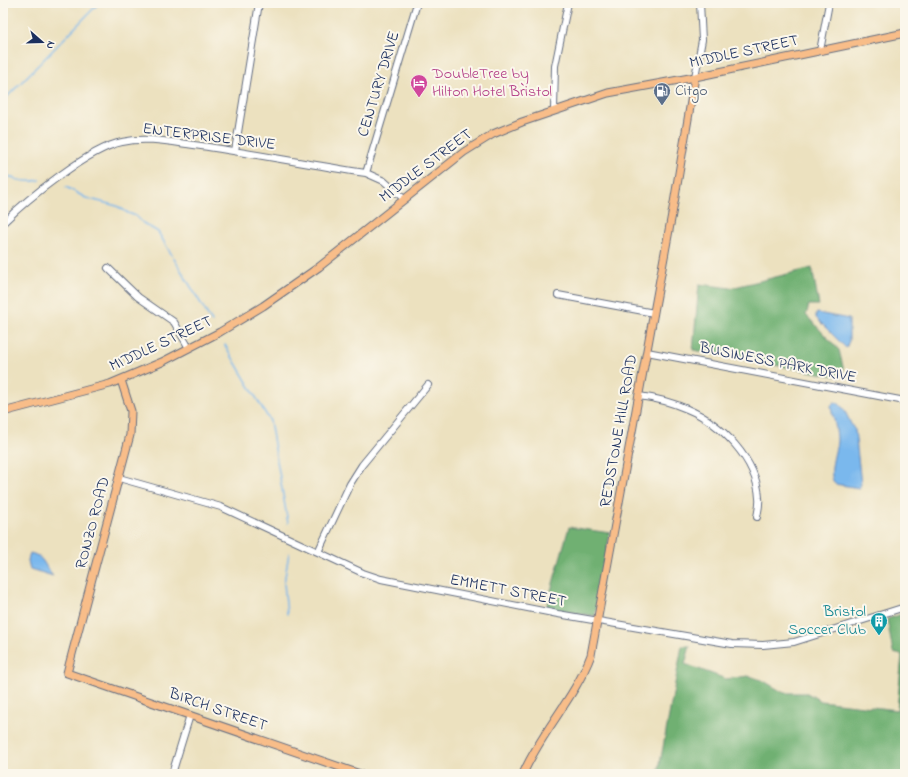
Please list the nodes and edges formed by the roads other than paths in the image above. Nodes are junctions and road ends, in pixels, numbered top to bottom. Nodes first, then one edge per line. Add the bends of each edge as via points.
1 (259, 3) edge
2 (417, 3) edge
3 (568, 3) edge
4 (700, 3) edge
5 (829, 3) edge
6 (905, 33) edge
7 (820, 51) junction
8 (695, 77) junction
9 (554, 110) junction
10 (235, 151) junction
11 (366, 173) junction
12 (404, 199) junction
13 (3, 223) edge
14 (108, 268) dead end
15 (558, 295) dead end
16 (654, 313) junction
17 (189, 348) junction
18 (647, 352) junction
19 (120, 380) junction
20 (428, 385) dead end
21 (639, 396) junction
22 (905, 401) edge
23 (3, 412) edge
24 (119, 478) junction
25 (757, 517) dead end
26 (318, 552) junction
27 (905, 607) edge
28 (598, 621) junction
29 (67, 673) joint
30 (190, 715) junction
31 (172, 774) edge
32 (360, 774) edge
33 (523, 774) edge

1 - 10 street
2 - 11 street, CENTURY DRIVE
3 - 9 street via 555,66
4 - 8 street via 702,40
5 - 7 street
6 - 7 main road, MIDDLE STREET
7 - 8 main road, MIDDLE STREET
8 - 9 main road, MIDDLE STREET via 608,93
8 - 16 main road, REDSTONE HILL ROAD
9 - 12 main road, MIDDLE STREET via 480,142
10 - 11 street, ENTERPRISE DRIVE
10 - 13 street, ENTERPRISE DRIVE via 143,139 122,142 101,149 81,162
11 - 12 street, ENTERPRISE DRIVE via 384,181
12 - 17 main road, MIDDLE STREET via 283,292 237,322
14 - 17 street via 138,297 174,322
15 - 16 street
16 - 18 main road, REDSTONE HILL ROAD
17 - 19 main road, MIDDLE STREET
18 - 21 main road, REDSTONE HILL ROAD
18 - 22 street, BUSINESS PARK DRIVE
19 - 23 main road, MIDDLE STREET via 79,394
19 - 24 main road, RONZO ROAD via 132,419
20 - 26 street via 362,464
21 - 25 street via 670,402 688,409 735,444 754,475 759,498
21 - 28 main road, REDSTONE HILL ROAD
24 - 26 street, EMMETT STREET via 221,507
24 - 29 main road, RONZO ROAD
26 - 28 street, EMMETT STREET via 363,573 391,582
27 - 28 street, EMMETT STREET via 794,642 763,645 732,644
28 - 33 main road, REDSTONE HILL ROAD via 591,655 582,676 544,735
29 - 30 main road, BIRCH STREET
30 - 31 street
30 - 32 main road, BIRCH STREET

